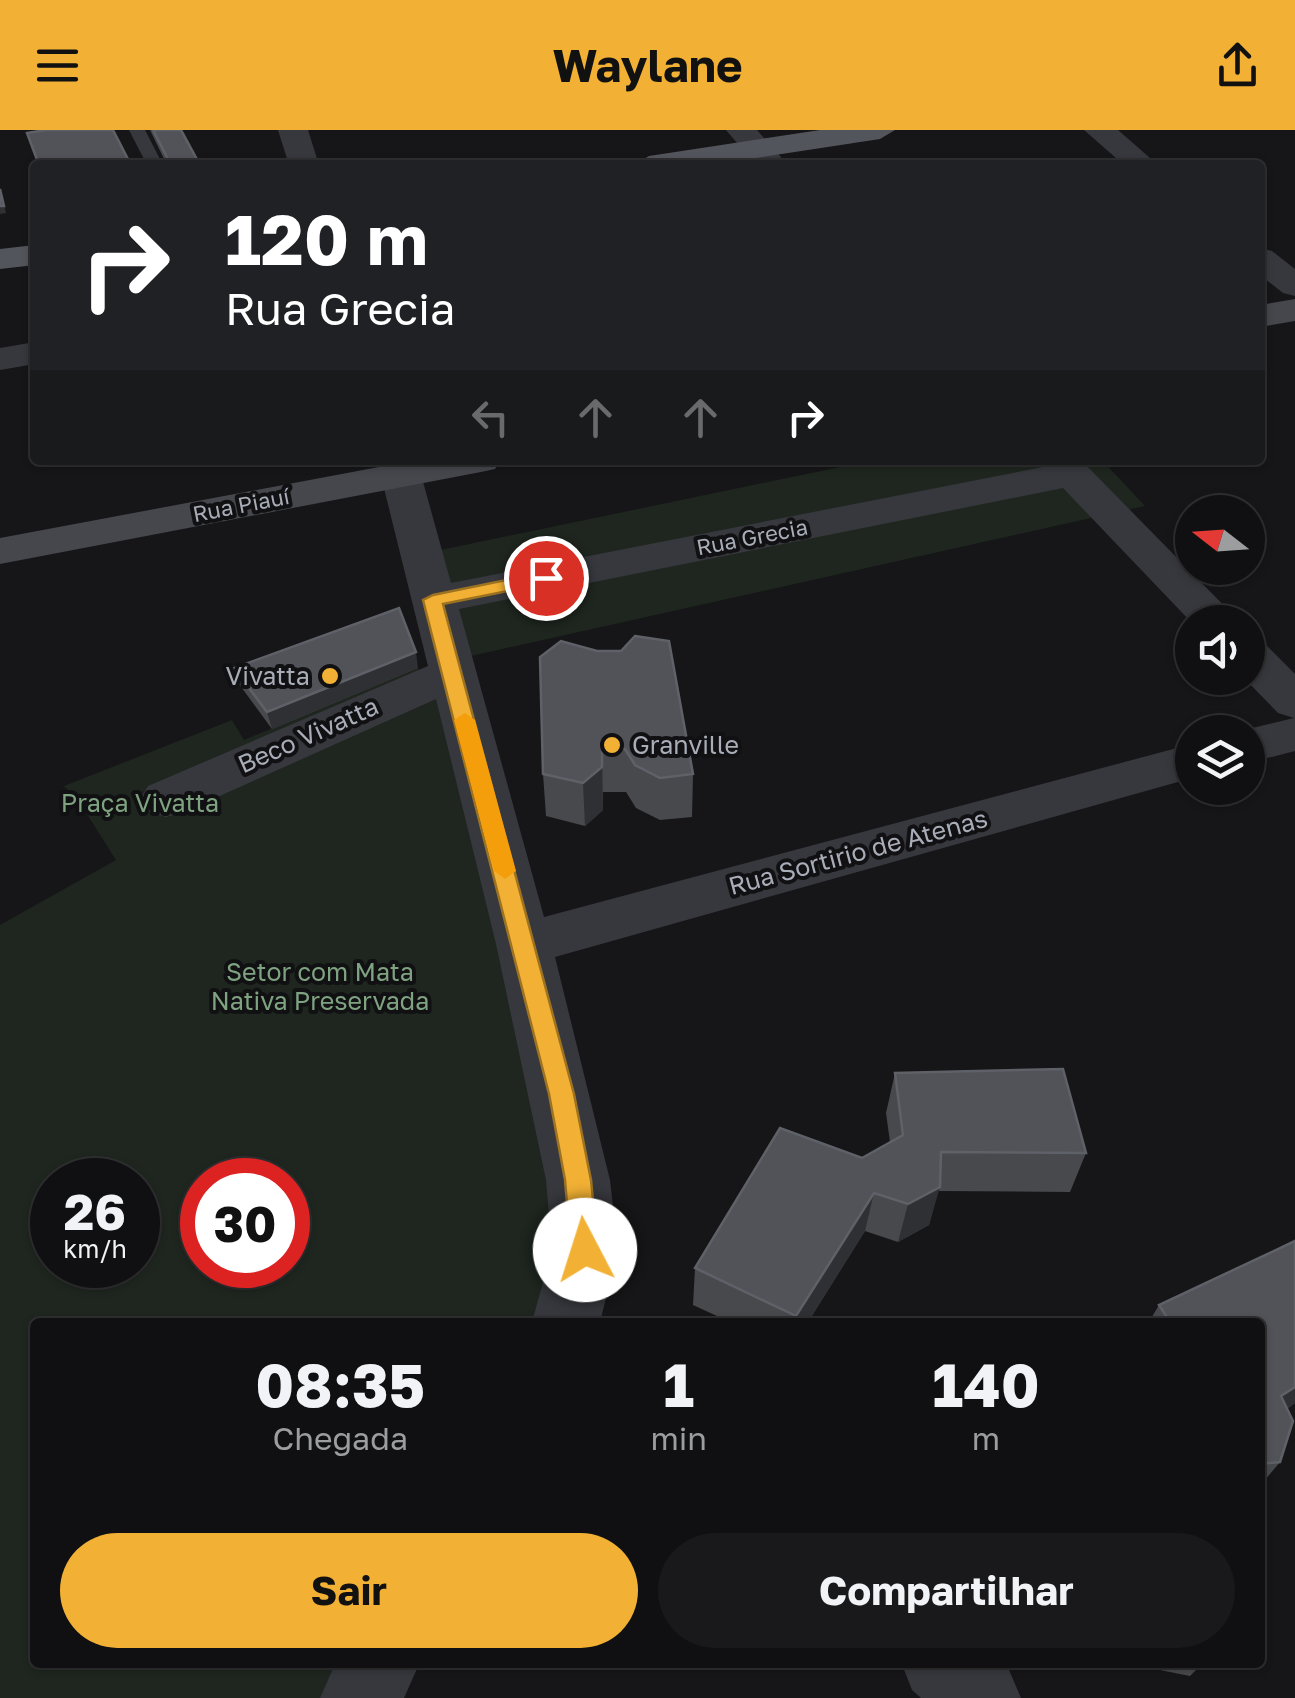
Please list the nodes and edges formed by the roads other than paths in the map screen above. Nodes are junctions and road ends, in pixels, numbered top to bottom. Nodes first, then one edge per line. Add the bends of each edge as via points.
1 (137, 130) edge
2 (294, 130) edge
3 (880, 130) edge
4 (1099, 130) edge
5 (757, 148) edge
6 (152, 160) edge
7 (303, 160) edge
8 (680, 160) edge
9 (1137, 160) edge
10 (30, 255) edge
11 (0, 259) edge
12 (1265, 262) edge
13 (1295, 286) edge
14 (1295, 310) edge
15 (1265, 315) edge
16 (30, 354) edge
17 (0, 359) edge
18 (430, 465) edge
19 (1065, 467) edge
20 (400, 468) edge
21 (0, 551) edge
22 (433, 600) junction
23 (1200, 605) edge
24 (1265, 671) edge
25 (451, 674) junction
26 (1295, 702) edge
27 (1295, 734) edge
28 (1265, 742) edge
29 (1175, 766) edge
30 (166, 800) dead end
31 (524, 944) junction
32 (567, 1318) edge
33 (947, 1668) edge
34 (981, 1698) edge

1 - 6 lane
2 - 7 street
3 - 5 main road
4 - 9 street
5 - 8 main road
10 - 11 main road
12 - 13 street
14 - 15 street
16 - 17 street
18 - 20 street, Rua Piauí
19 - 22 street, Rua Grecia
19 - 23 street
20 - 21 street, Rua Piauí
20 - 22 street
22 - 25 street
24 - 26 street
25 - 30 street, Beco Vivatta
25 - 31 street
27 - 28 street
29 - 31 street, Rua Sortirio de Atenas
31 - 32 street via 578,1180 585,1250
33 - 34 street

